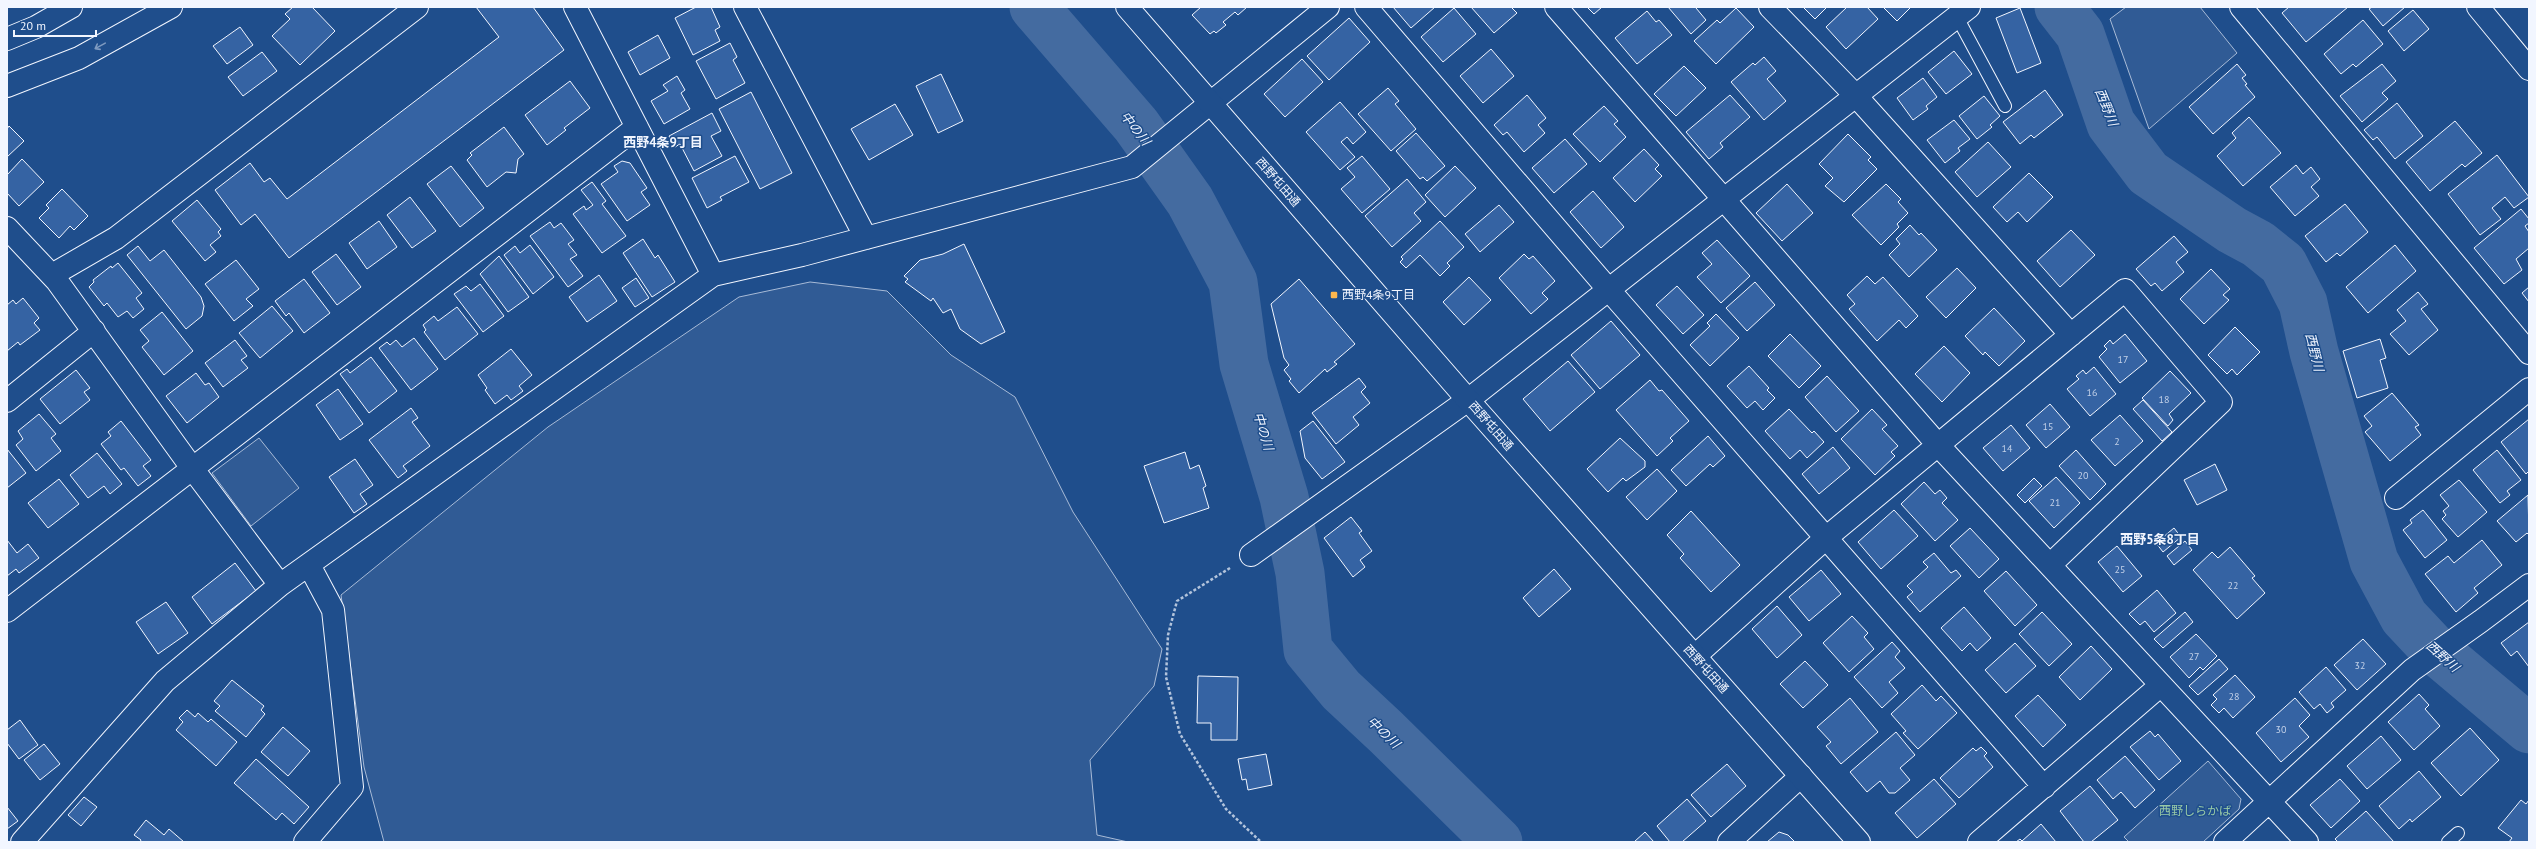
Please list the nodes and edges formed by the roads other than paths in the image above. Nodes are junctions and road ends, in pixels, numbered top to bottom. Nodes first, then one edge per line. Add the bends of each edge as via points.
1 (71, 7) edge
2 (171, 7) edge
3 (417, 7) edge
4 (575, 7) edge
5 (745, 7) edge
6 (1127, 7) edge
7 (1328, 7) edge
8 (1366, 7) edge
9 (1556, 7) edge
10 (1770, 7) edge
11 (2241, 7) edge
12 (2478, 7) edge
13 (1963, 12) edge
14 (7, 39) edge
15 (2529, 69) edge
16 (7, 86) edge
17 (1856, 96) junction
18 (1210, 104) junction
19 (2005, 106) dead end
20 (637, 127) junction
21 (1724, 200) junction
22 (7, 228) edge
23 (866, 238) junction
24 (52, 275) junction
25 (713, 275) junction
26 (1609, 290) junction
27 (94, 331) junction
28 (2071, 334) junction
29 (2529, 354) edge
30 (2529, 389) edge
31 (1468, 400) junction
32 (7, 401) edge
33 (1938, 445) junction
34 (192, 468) junction
35 (2396, 498) dead end
36 (1827, 537) junction
37 (1251, 555) road end
38 (309, 565) junction
39 (2050, 565) junction
40 (280, 585) junction
41 (2529, 585) edge
42 (7, 610) edge
43 (1695, 656) junction
44 (2161, 685) junction
45 (1801, 776) junction
46 (2044, 787) junction
47 (2270, 801) junction
48 (2458, 833) dead end
49 (22, 842) edge
50 (304, 842) edge
51 (1729, 842) edge
52 (1859, 842) edge
53 (1980, 842) edge
54 (2225, 842) edge
55 (2307, 842) edge
56 (2448, 842) edge

1 - 14 street via 36,27
2 -> 16 street via 79,58
3 - 24 street via 116,238
4 - 20 street
5 - 23 street
6 - 18 street, 西野屯田通
7 - 18 street
8 - 26 street
9 - 21 street
10 - 17 street
11 - 29 street
12 - 15 street
13 - 17 street
13 - 19 lane
17 - 21 street
17 - 28 street
18 - 23 street via 1132,167
18 - 31 street, 西野屯田通
20 - 25 street
20 - 34 street
21 - 26 street
21 - 33 street
22 - 24 street
23 - 25 street
24 - 27 street
25 - 38 street
26 - 31 street
26 - 36 street
27 - 32 street
27 - 34 street
28 - 33 street
28 - 39 street via 2125,290 2221,402
30 - 35 street
31 - 37 street
31 - 43 street, 西野屯田通
33 - 36 street
33 - 39 street
34 - 40 street
34 - 42 street
36 - 43 street
36 - 46 street
38 - 40 street
38 - 50 street via 333,610 352,787
39 - 44 street
40 - 49 street via 165,681
41 - 47 street via 2412,670
43 - 45 street, 西野屯田通
44 - 46 street
44 - 47 street
45 - 51 street
45 - 52 street, 西野屯田通
46 - 53 street
47 - 54 street
47 - 55 street
48 - 56 lane

